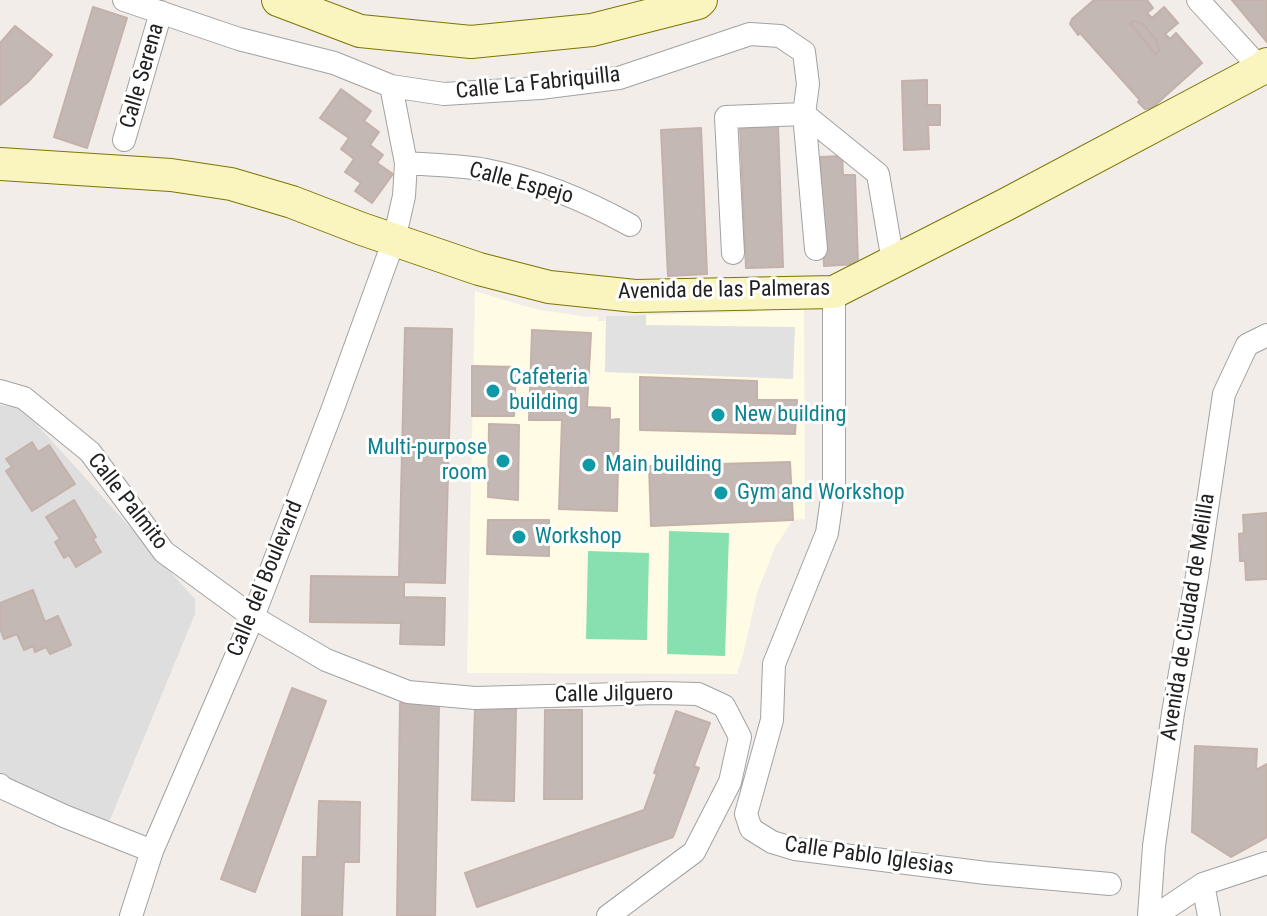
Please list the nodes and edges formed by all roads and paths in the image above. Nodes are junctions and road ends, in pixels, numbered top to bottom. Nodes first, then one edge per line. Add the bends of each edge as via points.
1 (124, 0) edge
2 (278, 0) edge
3 (701, 0) edge
4 (1198, 0) edge
5 (161, 12) junction
6 (1264, 67) edge
7 (391, 86) junction
8 (804, 114) junction
9 (124, 140) dead end
10 (406, 163) junction
11 (0, 164) edge
12 (630, 225) dead end
13 (394, 240) junction
14 (816, 249) dead end
15 (733, 253) dead end
16 (893, 262) junction
17 (834, 292) junction
18 (1267, 335) edge
19 (0, 391) edge
20 (253, 617) junction
21 (0, 785) edge
22 (152, 851) junction
23 (1267, 863) edge
24 (1110, 884) dead end
25 (1203, 884) junction
26 (131, 916) edge
27 (608, 916) edge
28 (1149, 916) edge
29 (1155, 916) edge
30 (1209, 916) edge

1 - 5 street, Calle La Fabriquilla
2 - 3 street via 360,31 471,42 592,30
4 - 6 street
5 - 7 street, Calle La Fabriquilla via 334,63
5 - 9 street, Calle Serena
6 - 16 street, Avenida de las Palmeras
7 - 8 street, Calle La Fabriquilla via 444,94 619,78 750,34 780,36 804,52
7 - 10 street, Calle del Boulevard
8 - 14 street
8 - 15 street via 726,117
8 - 16 street via 878,174
10 - 12 street, Calle Espejo via 486,170 537,184
10 - 13 street, Calle del Boulevard
11 - 13 street, Avenida de las Palmeras via 231,184
13 - 17 street, Avenida de las Palmeras via 549,287 635,296
13 - 20 street, Calle del Boulevard
16 - 17 street, Avenida de las Palmeras
17 - 24 street, Calle Pablo Iglesias via 834,484 827,533 774,664 772,720 746,814 751,829 795,849
18 - 28 street, Avenida de Ciudad de Melilla via 1247,345 1224,394 1173,713
19 - 20 street, Calle Palmito via 24,398 90,452 164,552
20 - 22 street, Calle del Boulevard
20 - 27 street, Calle Jilguero via 326,660 408,692 475,698 698,694 724,706 740,737 730,782 694,852
21 - 22 street
22 - 26 street, Calle del Boulevard
23 - 25 street
25 - 29 street
25 - 30 street

